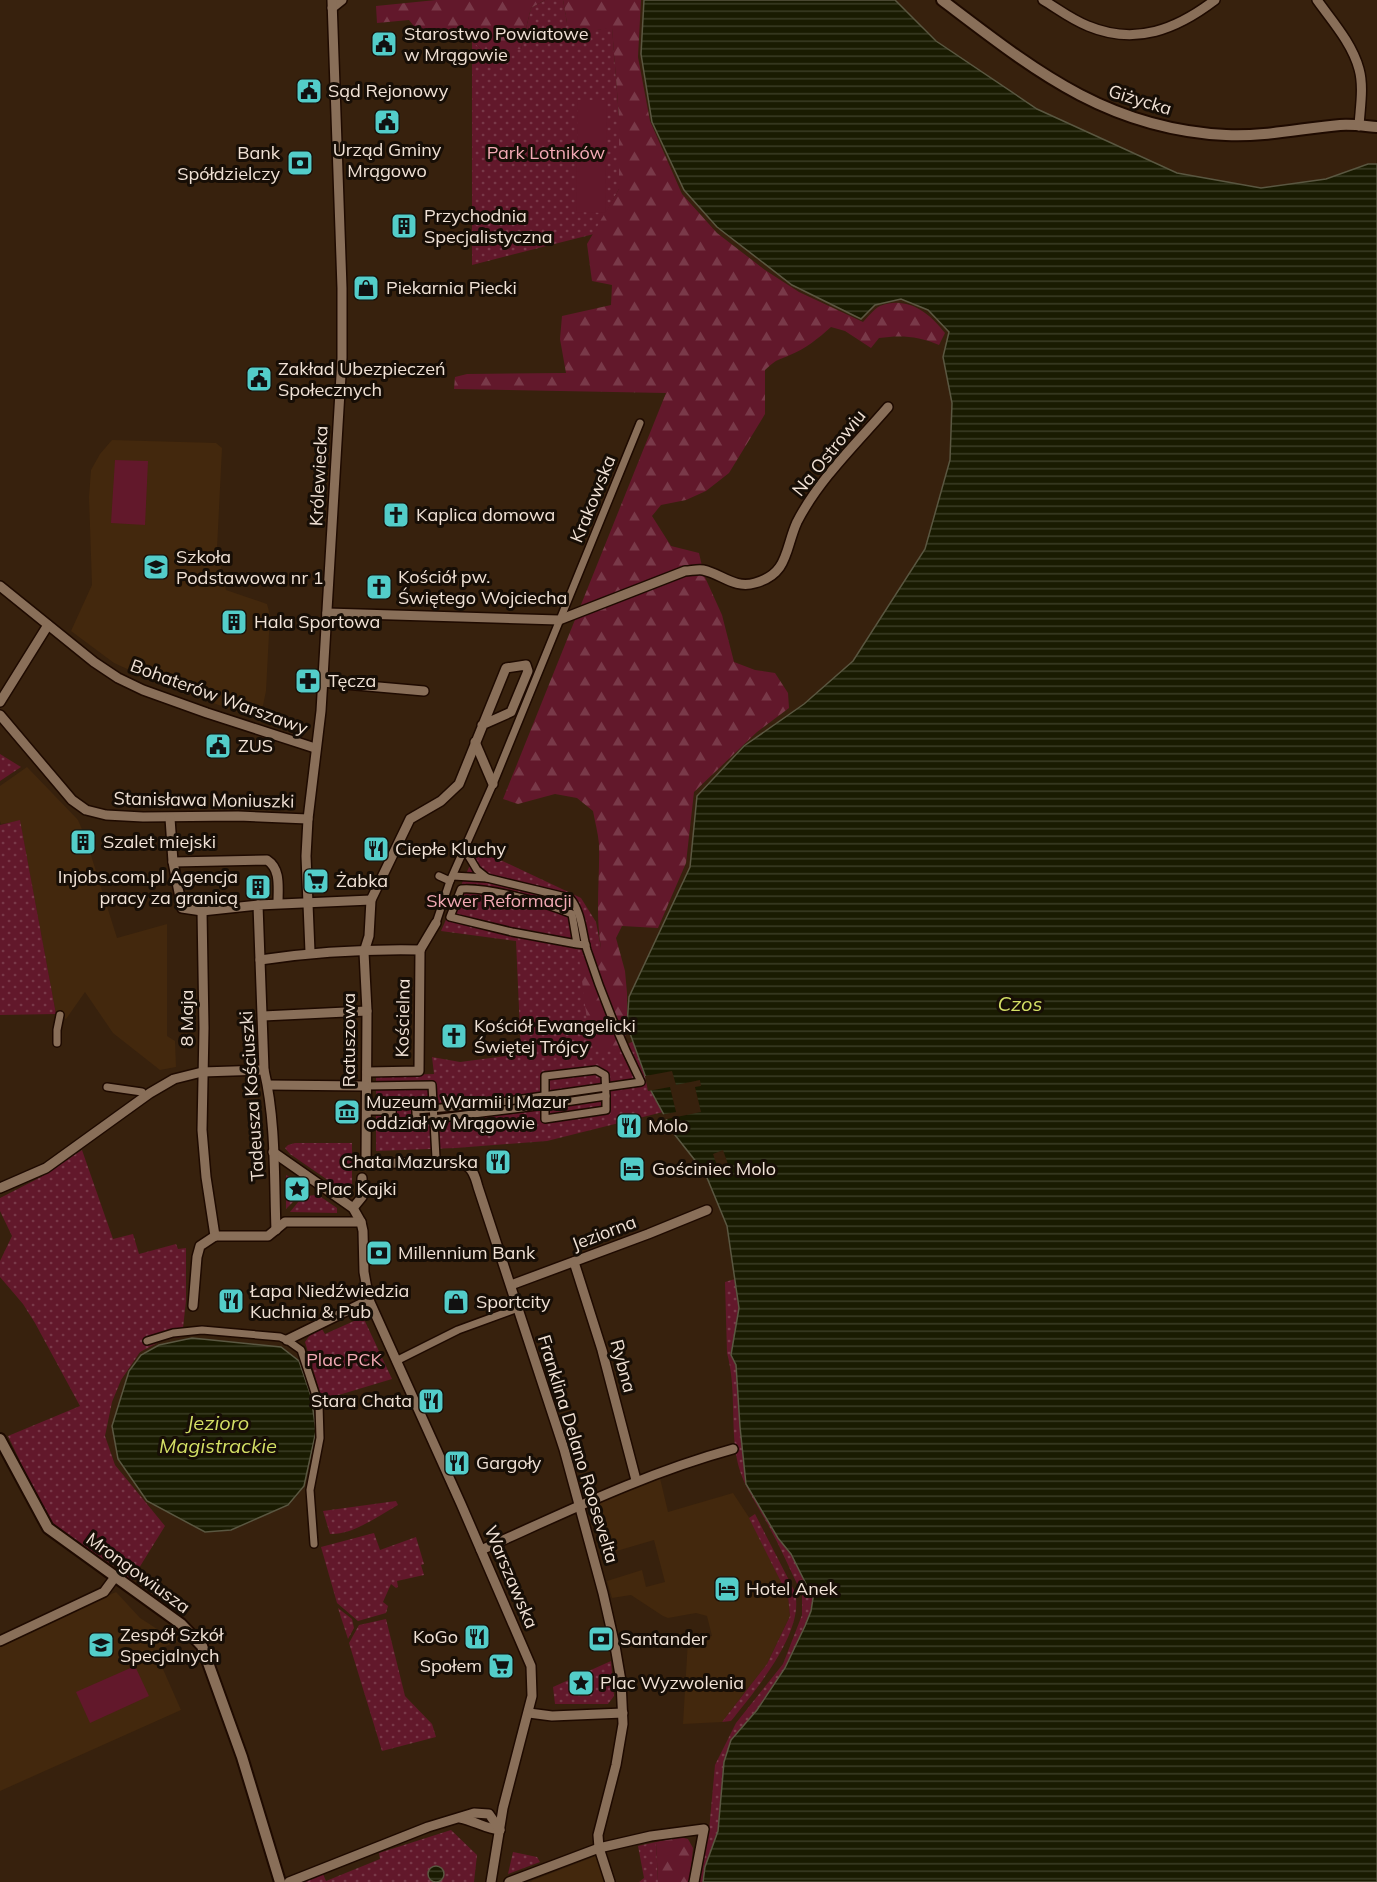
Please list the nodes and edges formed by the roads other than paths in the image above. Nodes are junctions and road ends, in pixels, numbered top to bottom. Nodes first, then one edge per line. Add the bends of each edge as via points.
1 (342, 0) edge
2 (942, 0) edge
3 (1043, 0) edge
4 (1215, 0) edge
5 (1317, 0) edge
6 (332, 4) edge
7 (1359, 126) junction
8 (1377, 127) edge
9 (888, 407) dead end
10 (640, 423) dead end
11 (0, 586) edge
12 (327, 613) junction
13 (559, 620) junction
14 (48, 624) junction
15 (322, 682) junction
16 (424, 691) dead end
17 (0, 702) edge
18 (0, 715) edge
19 (482, 725) junction
20 (476, 742) junction
21 (315, 748) junction
22 (493, 784) junction
23 (170, 818) junction
24 (308, 819) junction
25 (465, 850) junction
26 (173, 862) junction
27 (439, 876) dead end
28 (452, 878) junction
29 (487, 878) junction
30 (371, 900) junction
31 (278, 903) junction
32 (309, 903) junction
33 (258, 905) junction
34 (202, 911) junction
35 (450, 917) junction
36 (436, 923) junction
37 (577, 944) junction
38 (586, 945) junction
39 (420, 950) junction
40 (364, 951) junction
41 (310, 952) junction
42 (260, 960) junction
43 (367, 1011) junction
44 (60, 1015) dead end
45 (263, 1016) junction
46 (57, 1043) dead end
47 (264, 1070) junction
48 (202, 1072) junction
49 (367, 1072) junction
50 (268, 1085) junction
51 (365, 1086) junction
52 (107, 1087) dead end
53 (606, 1087) junction
54 (142, 1092) dead end
55 (545, 1096) junction
56 (606, 1096) junction
57 (545, 1105) junction
58 (416, 1110) junction
59 (433, 1110) junction
60 (366, 1111) junction
61 (392, 1111) junction
62 (434, 1119) junction
63 (416, 1120) junction
64 (273, 1152) junction
65 (436, 1158) dead end
66 (366, 1164) joint
67 (362, 1178) dead end
68 (0, 1188) edge
69 (353, 1208) junction
70 (707, 1210) dead end
71 (361, 1222) junction
72 (276, 1230) junction
73 (215, 1236) junction
74 (574, 1262) junction
75 (511, 1285) junction
76 (369, 1300) junction
77 (193, 1306) dead end
78 (518, 1308) junction
79 (287, 1340) junction
80 (147, 1341) dead end
81 (396, 1361) junction
82 (0, 1439) edge
83 (733, 1449) dead end
84 (636, 1480) junction
85 (580, 1506) junction
86 (314, 1544) dead end
87 (481, 1550) junction
88 (115, 1577) junction
89 (0, 1641) edge
90 (529, 1713) junction
91 (623, 1713) junction
92 (500, 1830) junction
93 (598, 1848) junction
94 (280, 1882) edge
95 (289, 1882) edge
96 (491, 1882) edge
97 (509, 1882) edge
98 (610, 1882) edge
99 (694, 1882) edge

1 - 6 street
2 - 7 street, Giżycka via 1061,86 1127,116 1226,135
3 - 4 street via 1090,27 1129,35 1169,28
5 - 7 street via 1350,45 1360,69
6 - 12 street, Królewiecka via 342,358
7 - 8 street, Giżycka
9 - 13 street, Na Ostrowiu via 823,481 797,523 785,560 770,576 736,585 702,570 685,571
10 - 13 street, Krakowska
11 - 14 street, Bohaterów Warszawy
12 - 13 street
12 - 15 street, Królewiecka
13 - 22 street, Krakowska
14 - 17 street
14 - 21 street, Bohaterów Warszawy via 94,662 143,690
15 - 16 street
15 - 21 street, Królewiecka
18 - 23 street, Stanisława Moniuszki via 72,800 86,810 106,815
19 - 19 street via 506,668 526,665 528,670 511,712
19 - 20 street
20 - 22 street
20 - 30 street via 459,784 441,801 410,819
21 - 24 street, Królewiecka
22 - 25 street, Krakowska
23 - 24 street, Stanisława Moniuszki
23 - 26 street
24 - 32 street, Królewiecka
25 - 28 street, Krakowska
25 - 29 street
26 - 31 street via 267,860 278,876
26 - 34 street via 182,908
27 - 28 street
28 - 29 street
28 - 36 street, Krakowska
29 - 38 street via 570,898 576,905
30 - 32 street
30 - 40 street, Ratuszowa
31 - 32 street
31 - 33 street
32 - 41 street, Królewiecka
33 - 34 street
33 - 42 street, Tadeusza Kościuszki
34 - 48 street, 8 Maja
35 - 36 street
35 - 37 street
35 - 37 street via 461,889 474,888 572,914
36 - 39 street
37 - 38 street
38 - 53 street via 610,1015 641,1082
39 - 40 street
39 - 49 street, Kościelna via 419,1071
40 - 41 street
40 - 43 street, Ratuszowa
41 - 42 street
42 - 45 street, Tadeusza Kościuszki
43 - 45 street
43 - 49 street, Ratuszowa
44 - 46 street
45 - 47 street, Tadeusza Kościuszki
47 - 48 street
47 - 50 street, Tadeusza Kościuszki
48 - 68 street via 174,1079 46,1168
48 - 73 street, 8 Maja via 202,1130
49 - 51 street, Ratuszowa
50 - 51 street
50 - 64 street, Tadeusza Kościuszki
51 - 59 street via 432,1085
51 - 60 street, Ratuszowa
52 - 54 street
53 - 55 street
53 - 55 street via 605,1075 596,1070 545,1076
53 - 56 street
55 - 57 street
55 - 59 street
56 - 57 street
56 - 57 street via 606,1110 545,1119
57 - 62 street
58 - 59 street
58 - 61 street via 416,1104 392,1105
58 - 63 street
59 - 62 street
60 - 61 street
60 - 66 street, Ratuszowa
61 - 63 street via 392,1125 416,1125
62 - 63 street
62 - 65 street
64 - 69 street
64 - 72 street, Tadeusza Kościuszki
66 - 75 street, Franklina Delano Roosevelta via 466,1166 478,1187
67 - 69 street via 362,1197
69 - 71 street
70 - 74 street, Jeziorna
71 - 72 street via 285,1222
71 - 76 street
72 - 73 street via 268,1236
73 - 77 street via 200,1246 196,1257
74 - 75 street, Jeziorna
74 - 84 street, Rybna
75 - 78 street, Franklina Delano Roosevelta
76 - 79 street
76 - 81 street, Warszawska
78 - 81 street via 458,1330
78 - 85 street, Franklina Delano Roosevelta
79 - 80 street via 202,1330
79 - 86 street via 301,1350 319,1405 320,1438 310,1490
81 - 87 street, Warszawska
82 - 88 street, Mrongowiusza via 48,1528
83 - 84 street
84 - 85 street
85 - 87 street
85 - 91 street, Franklina Delano Roosevelta via 615,1646
87 - 90 street, Warszawska via 531,1666
88 - 89 street via 104,1592
88 - 94 street, Mrongowiusza via 181,1624 202,1646 242,1757
90 - 91 street
90 - 92 street, Warszawska
91 - 93 street, Franklina Delano Roosevelta
92 - 95 street via 489,1815 474,1813 400,1837
92 - 96 street, Warszawska
93 - 97 street
93 - 98 street
93 - 99 street via 704,1829

